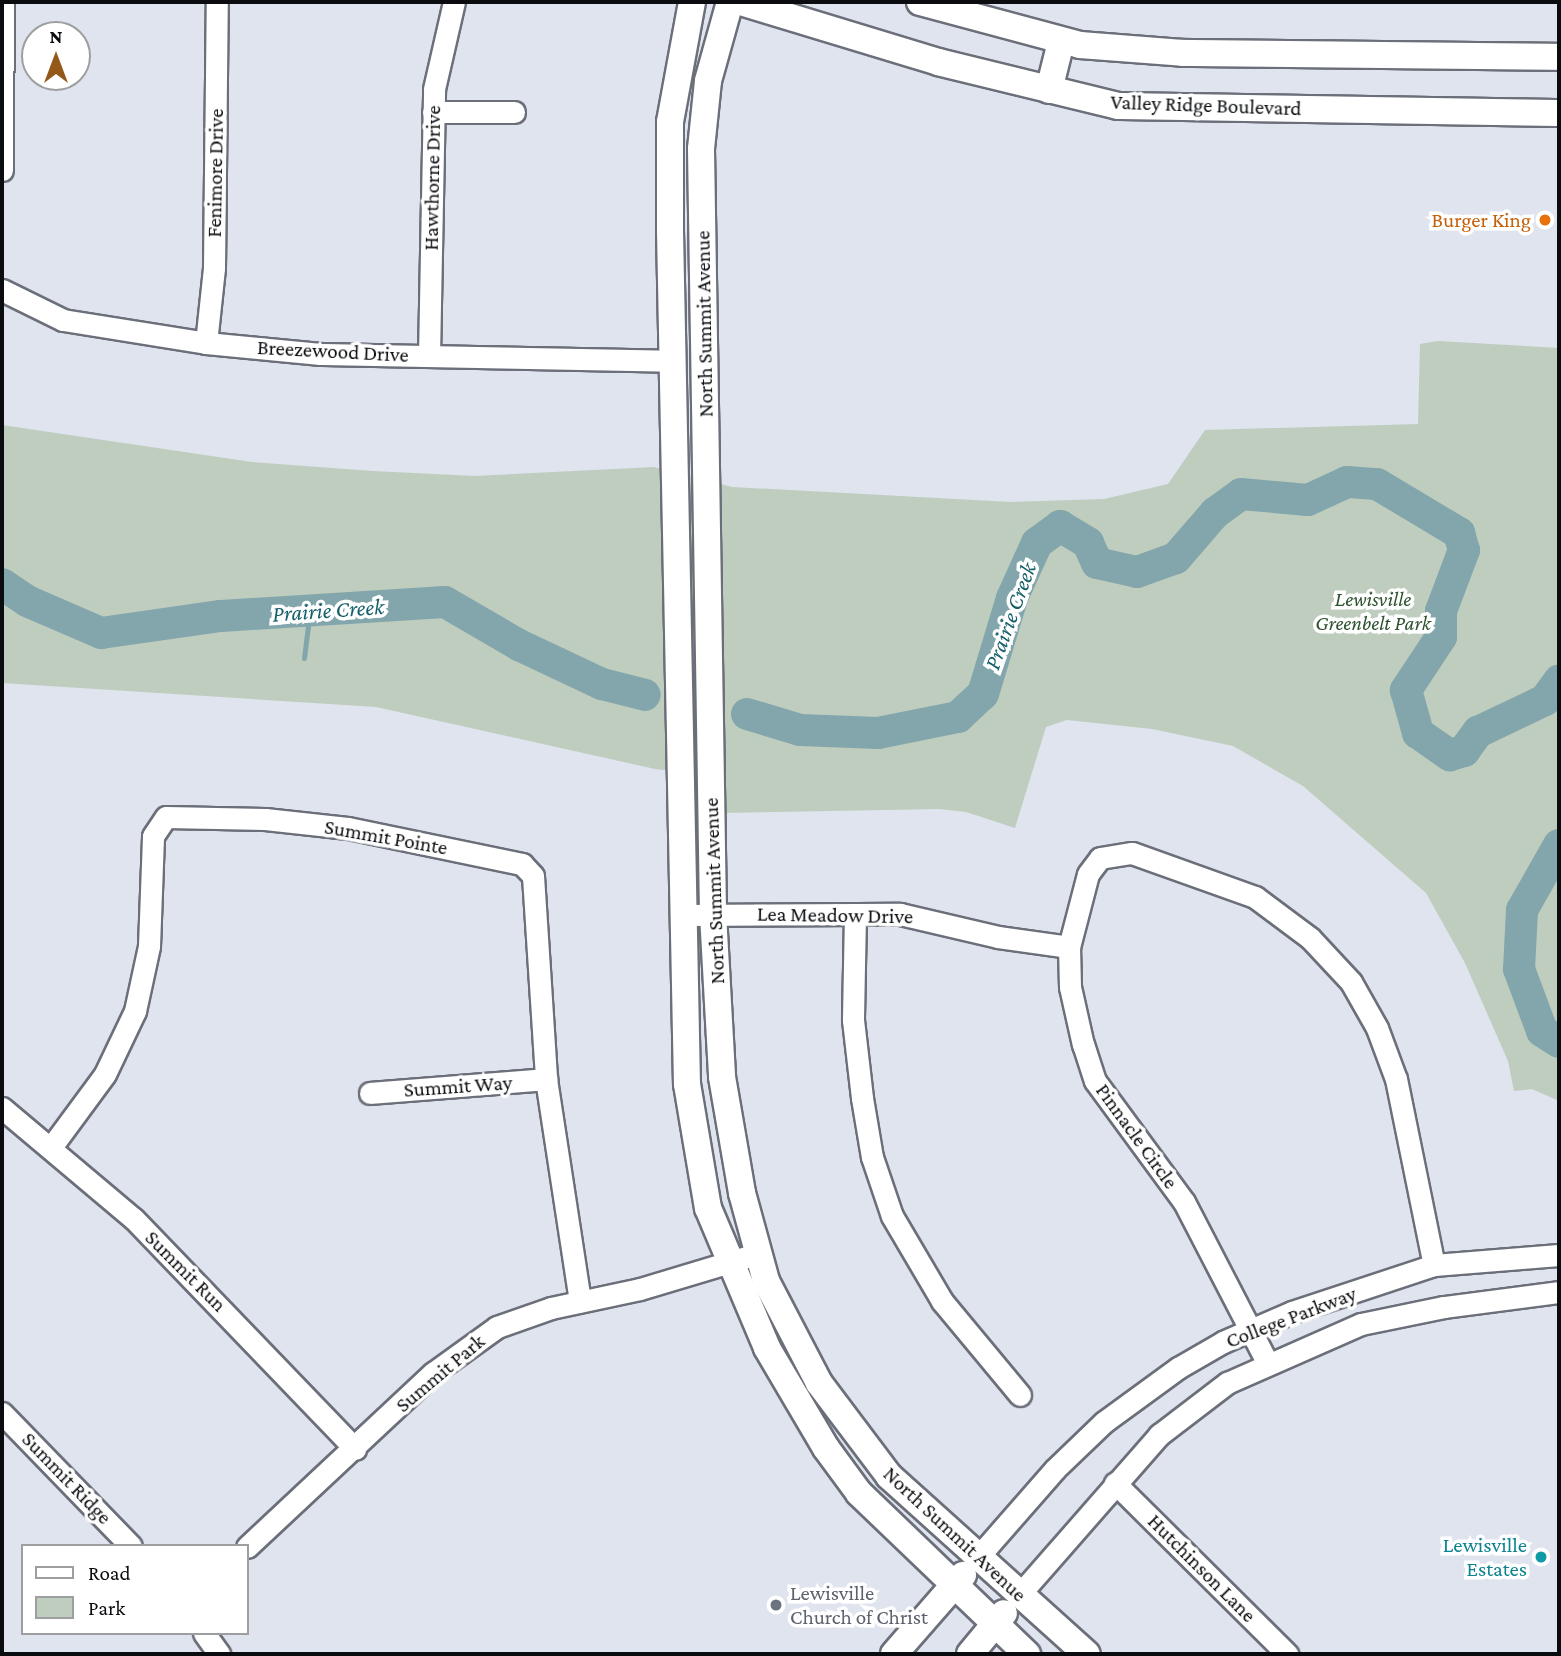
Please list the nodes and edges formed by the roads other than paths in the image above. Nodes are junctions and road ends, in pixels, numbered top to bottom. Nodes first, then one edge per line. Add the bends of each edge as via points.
1 (4, 2) edge
2 (217, 2) edge
3 (454, 2) edge
4 (692, 2) edge
5 (730, 2) edge
6 (741, 2) edge
7 (920, 2) edge
8 (1061, 42) junction
9 (1559, 57) edge
10 (1049, 90) junction
11 (433, 112) junction
12 (514, 112) dead end
13 (1559, 113) edge
14 (2, 170) edge
15 (2, 290) edge
16 (206, 343) junction
17 (429, 356) junction
18 (672, 361) junction
19 (713, 914) junction
20 (855, 914) junction
21 (682, 915) junction
22 (1069, 947) junction
23 (546, 1079) junction
24 (370, 1093) dead end
25 (2, 1108) edge
26 (52, 1146) junction
27 (757, 1254) junction
28 (1559, 1255) edge
29 (730, 1263) junction
30 (1434, 1265) junction
31 (1559, 1292) edge
32 (580, 1301) junction
33 (1251, 1328) junction
34 (1267, 1362) junction
35 (1020, 1395) dead end
36 (2, 1413) edge
37 (355, 1449) junction
38 (1115, 1483) junction
39 (129, 1544) edge
40 (248, 1546) edge
41 (978, 1557) junction
42 (953, 1586) junction
43 (1019, 1595) junction
44 (995, 1624) junction
45 (205, 1635) edge
46 (219, 1654) edge
47 (894, 1654) edge
48 (970, 1654) edge
49 (1027, 1654) edge
50 (1087, 1654) edge
51 (1287, 1654) edge

1 - 14 street
2 - 16 street, Fenimore Drive via 214,268
3 - 11 street, Hawthorne Drive via 436,67
4 - 18 main road, North Summit Avenue via 670,122
5 - 19 main road, North Summit Avenue via 708,81 701,149
6 - 10 main road, Valley Ridge Boulevard via 894,50
7 - 8 main road
8 - 9 main road via 1183,53
8 - 10 main road
10 - 13 main road, Valley Ridge Boulevard via 1118,106
11 - 12 street
11 - 17 street, Hawthorne Drive
15 - 16 street, Breezewood Drive via 63,320
16 - 17 street, Breezewood Drive via 320,354
17 - 18 street, Breezewood Drive
18 - 21 main road, North Summit Avenue
19 - 20 street, Lea Meadow Drive
19 - 21 street, Lea Meadow Drive
19 - 27 main road, North Summit Avenue via 722,1077
20 - 22 street, Lea Meadow Drive via 927,917 998,937
20 - 35 street via 853,1020 862,1098 872,1157 892,1216 942,1301
21 - 29 main road, North Summit Avenue via 692,1127 708,1208
22 - 30 street, Pinnacle Circle via 1088,874 1100,858 1132,853 1255,897 1310,938 1351,982 1388,1053
22 - 33 street, Pinnacle Circle via 1075,1015 1096,1081 1168,1175
23 - 24 street, Summit Way
23 - 26 street, Summit Pointe via 533,876 522,864 348,828 176,814 157,825 153,836 149,946 135,1010 105,1074
23 - 32 street, Summit Pointe
25 - 26 street, Summit Run
26 - 37 street, Summit Run via 134,1219
27 - 29 street, Summit Park
27 - 41 main road, North Summit Avenue via 796,1347 819,1383 889,1476
28 - 30 street, College Parkway
29 - 32 street, Summit Park
29 - 42 main road, North Summit Avenue via 779,1373 819,1437 859,1493
30 - 33 street, College Parkway
31 - 34 street, College Parkway via 1397,1315 1361,1324
32 - 37 street, Summit Park via 522,1317 473,1342
33 - 34 street, Pinnacle Circle
33 - 41 street, College Parkway via 1178,1368 1104,1422 1055,1469
34 - 38 street, College Parkway via 1227,1383 1179,1419
36 - 39 street, Summit Ridge
37 - 40 street, Summit Park
38 - 43 street, College Parkway
38 - 51 street, Hutchinson Lane
41 - 42 main road, College Parkway
41 - 43 main road, North Summit Avenue
42 - 44 main road, North Summit Avenue
42 - 47 main road, College Parkway
43 - 44 main road, College Parkway
43 - 50 main road, North Summit Avenue
44 - 48 main road, College Parkway
44 - 49 main road, North Summit Avenue
45 - 46 street

